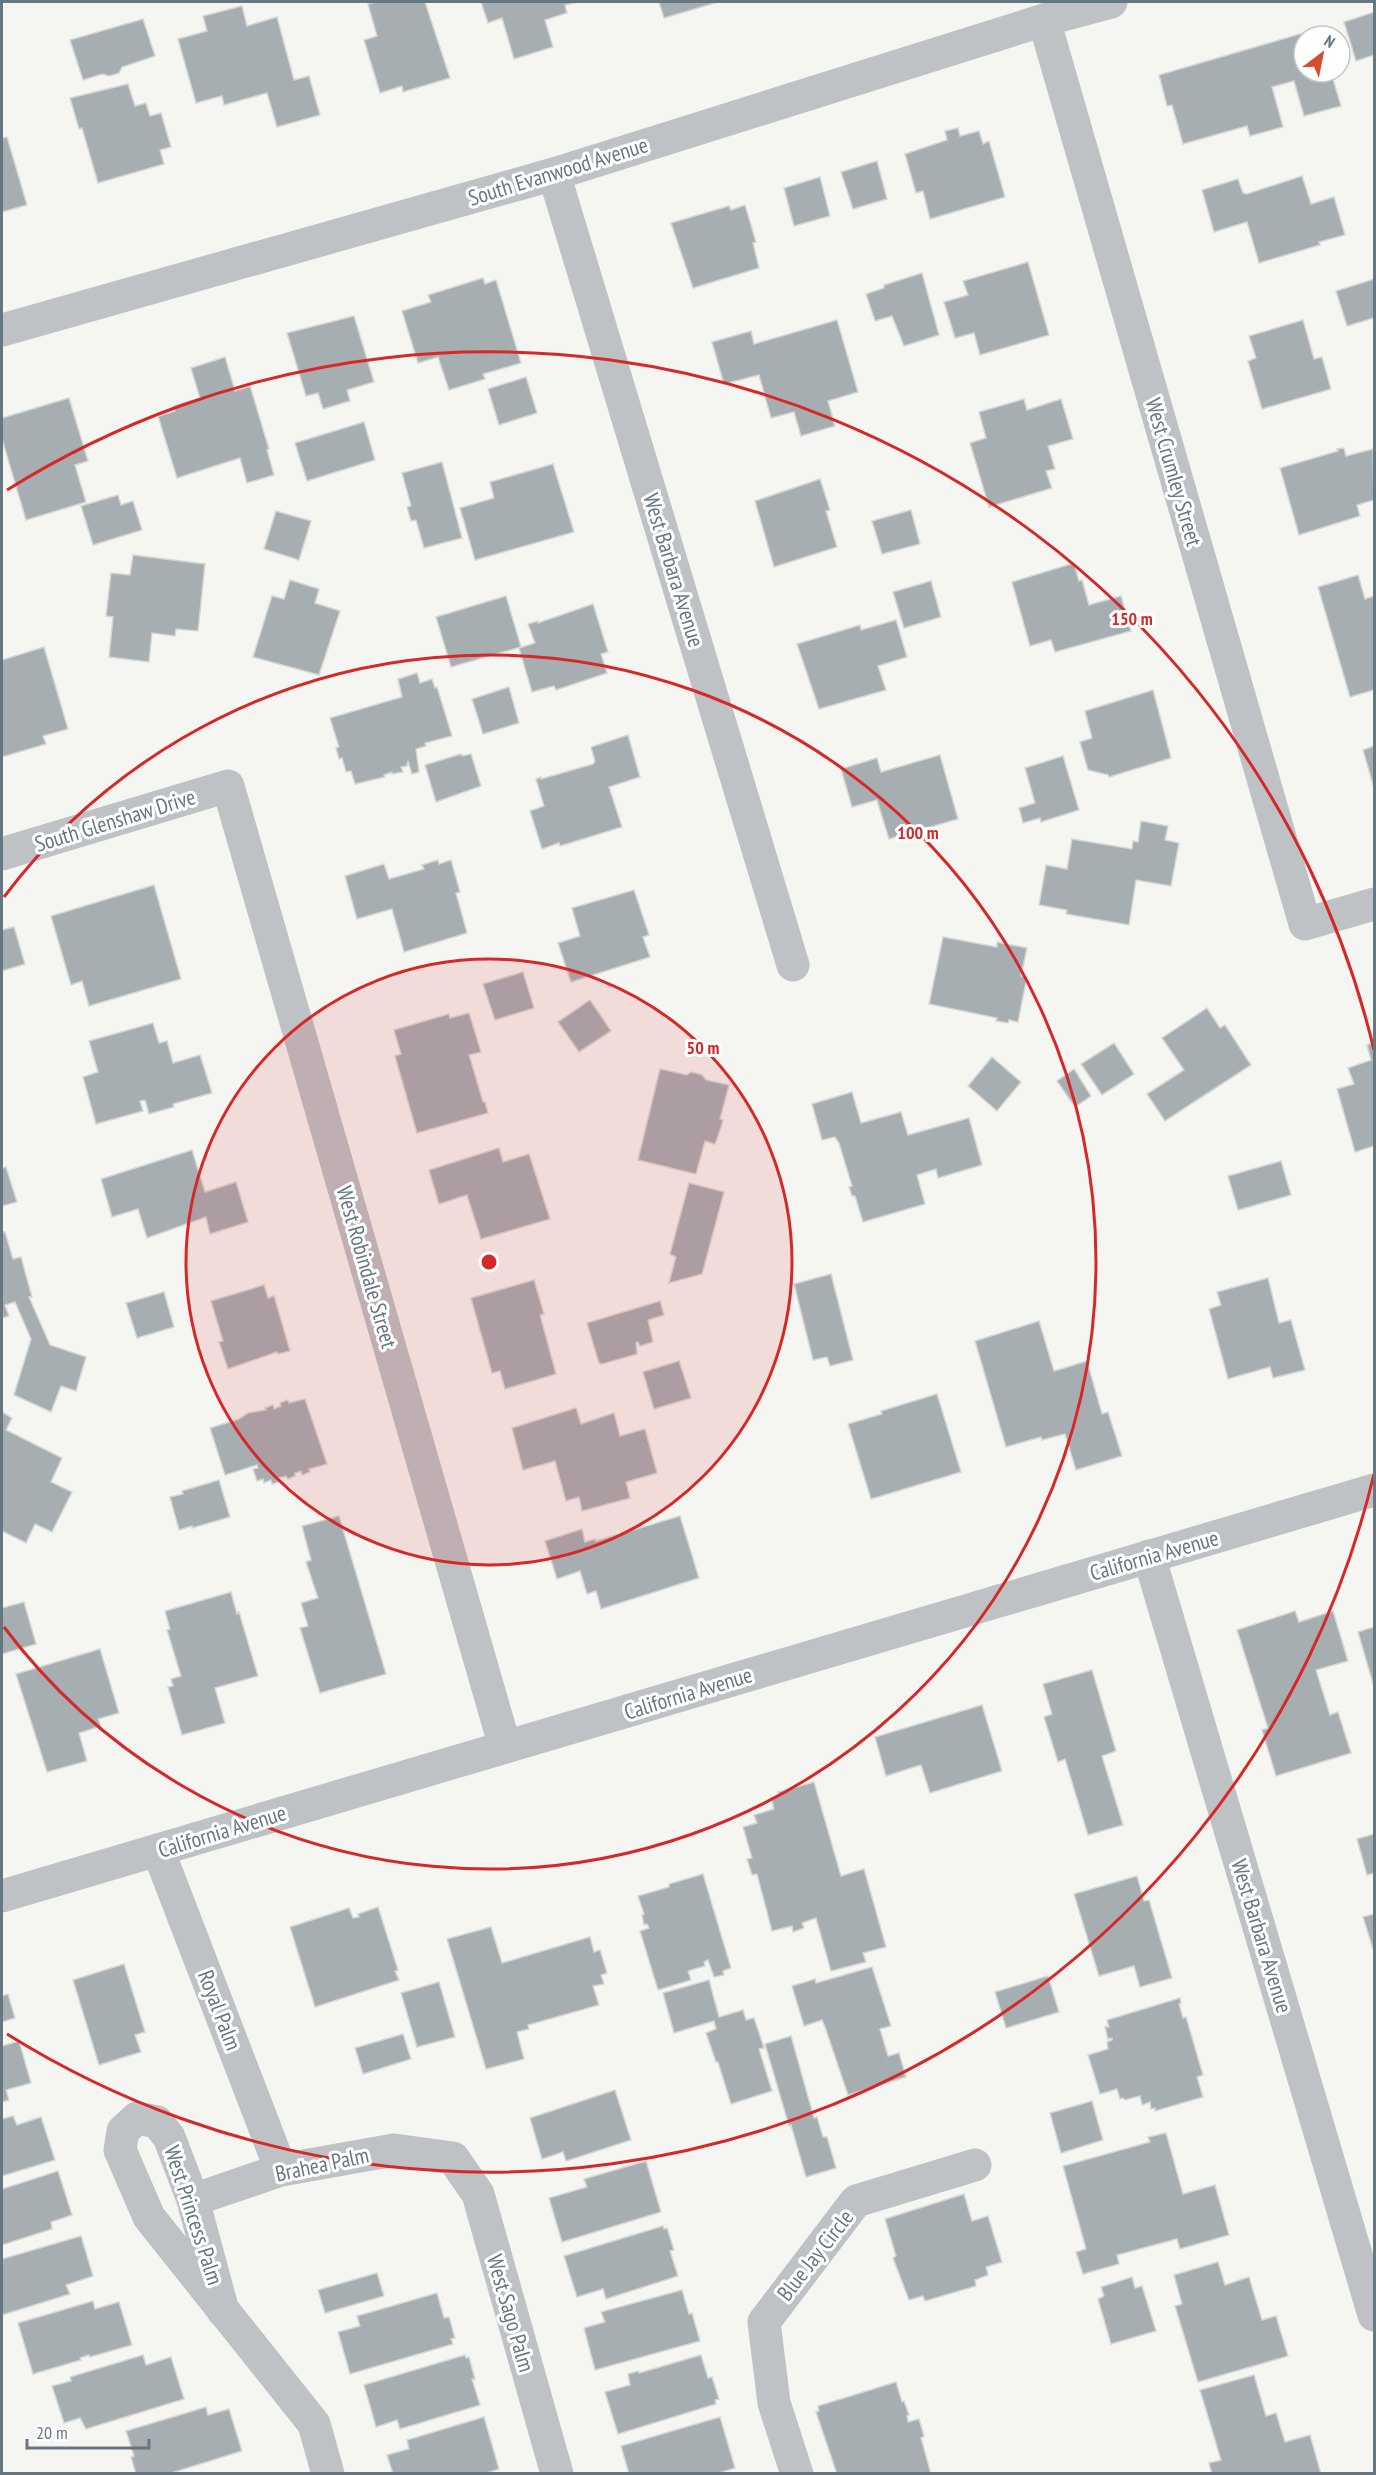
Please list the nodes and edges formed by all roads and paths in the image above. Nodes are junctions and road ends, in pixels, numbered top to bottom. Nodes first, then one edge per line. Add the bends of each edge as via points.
1 (1111, 2) edge
2 (1044, 20) junction
3 (554, 174) junction
4 (2, 330) edge
5 (228, 786) joint
6 (2, 854) edge
7 (1374, 904) edge
8 (793, 965) dead end
9 (1374, 1490) edge
10 (1149, 1556) junction
11 (505, 1747) junction
12 (158, 1850) junction
13 (2, 1896) edge
14 (453, 2158) joint
15 (975, 2165) dead end
16 (281, 2170) junction
17 (193, 2200) junction
18 (223, 2311) junction
19 (1374, 2316) edge
20 (328, 2474) edge
21 (556, 2474) edge
22 (797, 2474) edge

1 - 2 street, South Evanwood Avenue
2 - 3 street, South Evanwood Avenue
2 - 7 street, West Crumley Street via 1305,924
3 - 4 street, South Evanwood Avenue
3 - 8 street, West Barbara Avenue
5 - 6 street, South Glenshaw Drive
5 - 11 street, West Robindale Street
9 - 10 street, California Avenue
10 - 11 street, California Avenue
10 - 19 street, West Barbara Avenue
11 - 12 street, California Avenue
12 - 13 street, California Avenue
12 - 16 street, Royal Palm
14 - 16 street, Brahea Palm via 394,2150
14 - 21 street, West Sago Palm via 478,2194
15 - 22 street, Blue Jay Circle via 856,2201 764,2322 774,2403
16 - 17 street, Brahea Palm
17 - 18 street, West Princess Palm
17 - 18 street, West Princess Palm via 169,2137 157,2122 137,2118 123,2131 120,2150 149,2217
18 - 20 street, West Princess Palm via 314,2424

